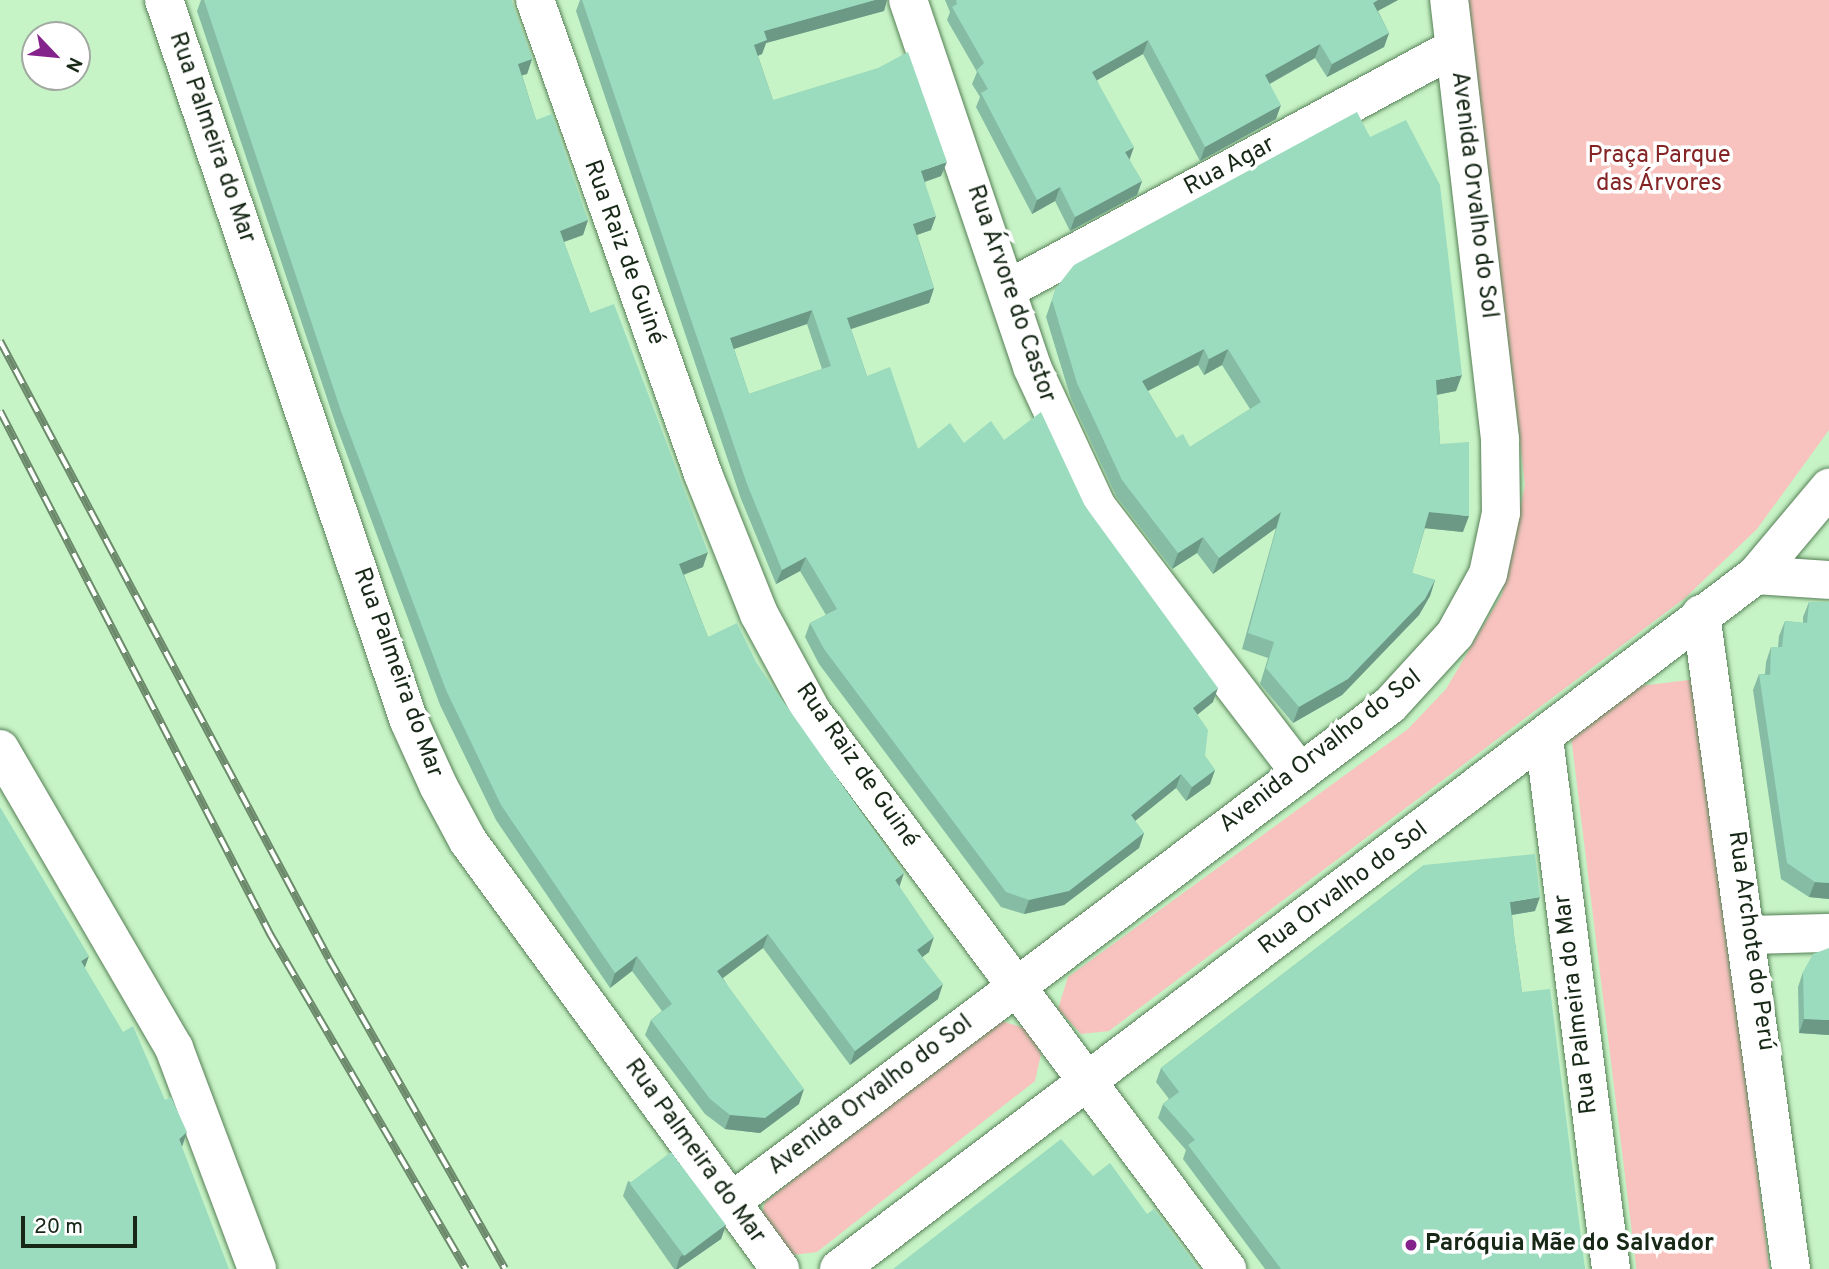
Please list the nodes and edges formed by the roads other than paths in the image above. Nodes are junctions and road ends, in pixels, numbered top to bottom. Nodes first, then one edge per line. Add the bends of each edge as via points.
1 (164, 0) edge
2 (535, 0) edge
3 (908, 0) edge
4 (1448, 0) edge
5 (1454, 48) junction
6 (1008, 289) junction
7 (1829, 488) edge
8 (1756, 575) junction
9 (1829, 580) edge
10 (1701, 614) junction
11 (1544, 738) junction
12 (0, 749) edge
13 (1299, 771) junction
14 (1829, 933) edge
15 (1750, 935) junction
16 (1014, 985) junction
17 (1087, 1082) junction
18 (731, 1202) junction
19 (257, 1269) edge
20 (780, 1269) edge
21 (839, 1269) edge
22 (1227, 1269) edge
23 (1611, 1269) edge
24 (1791, 1269) edge

1 - 18 street, Rua Palmeira do Mar via 409,721 439,787 468,841
2 - 16 street, Rua Raiz de Guiné via 759,614 812,712
3 - 6 street, Rua Árvore do Castor
4 - 5 street, Avenida Orvalho do Sol
5 - 6 street, Rua Agar
5 - 13 street, Avenida Orvalho do Sol via 1500,439 1501,513 1488,574 1431,667
6 - 13 street, Rua Árvore do Castor via 1032,367 1097,506
7 - 8 street, Rua Orvalho do Sol
8 - 9 street
8 - 10 street, Rua Orvalho do Sol
10 - 11 street, Rua Orvalho do Sol
10 - 15 street, Rua Archote do Perú
11 - 17 street, Rua Orvalho do Sol
11 - 23 street, Rua Palmeira do Mar
12 - 19 street via 174,1048
13 - 16 street, Avenida Orvalho do Sol
14 - 15 street
15 - 24 street, Rua Archote do Perú
16 - 17 street, Rua Raiz de Guiné
16 - 18 street, Avenida Orvalho do Sol
17 - 21 street, Rua Orvalho do Sol
17 - 22 street, Rua Raiz de Guiné
18 - 20 street, Rua Palmeira do Mar

